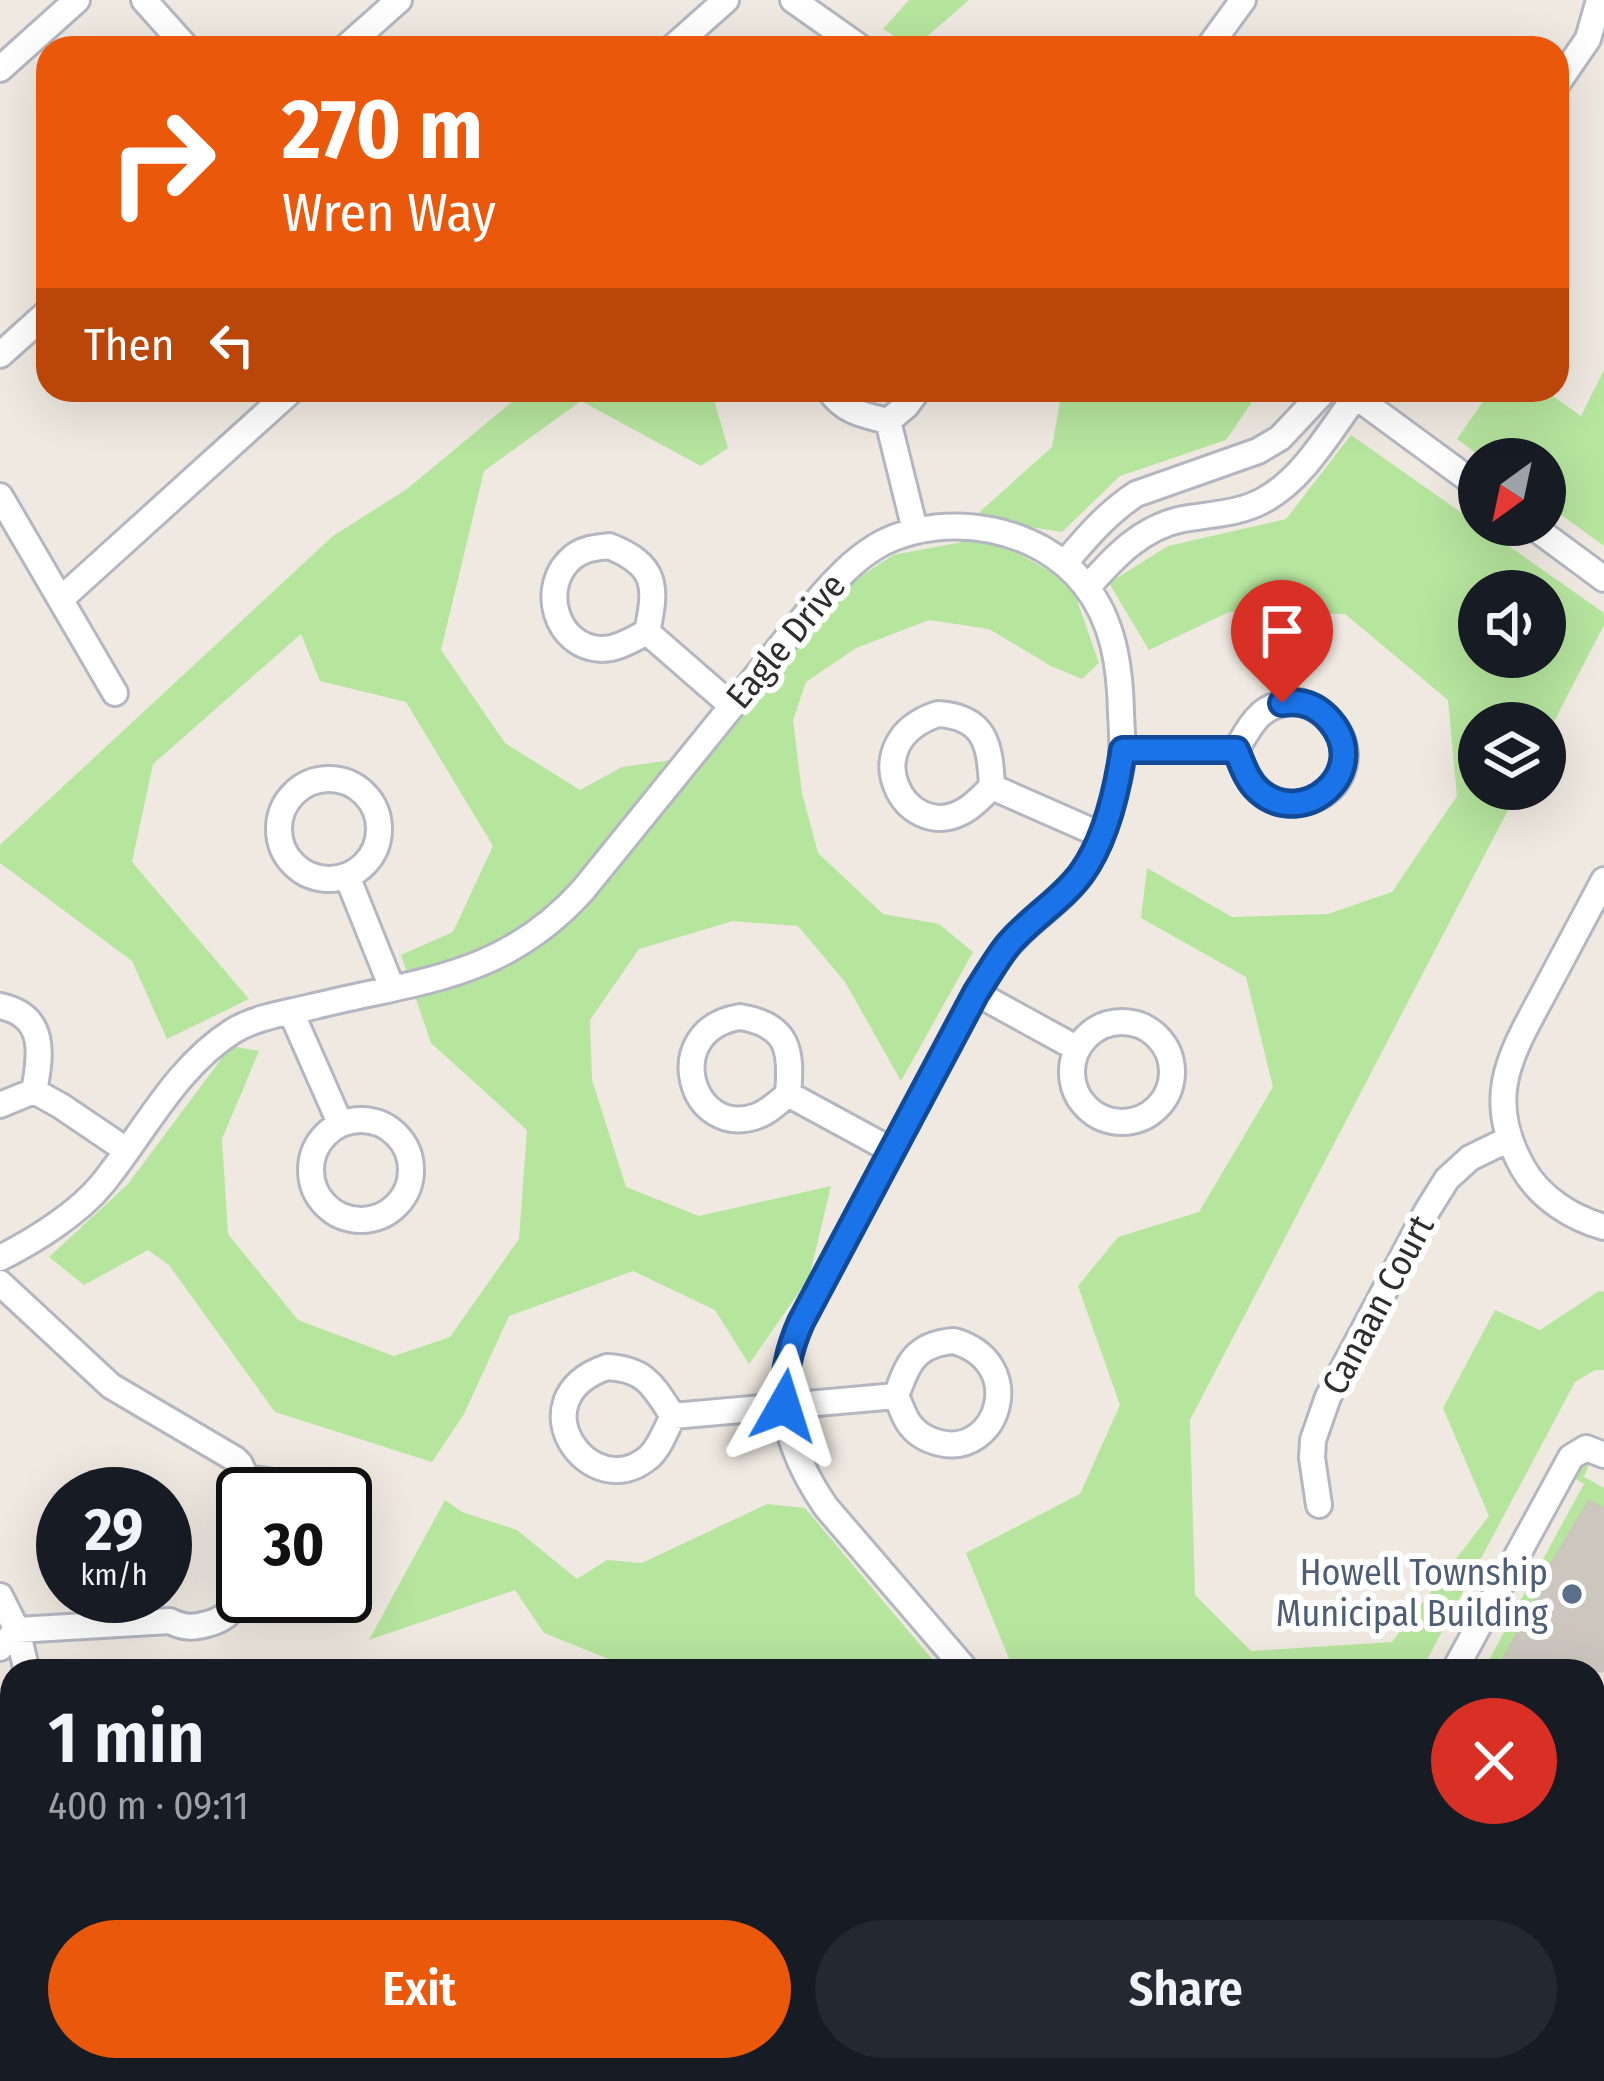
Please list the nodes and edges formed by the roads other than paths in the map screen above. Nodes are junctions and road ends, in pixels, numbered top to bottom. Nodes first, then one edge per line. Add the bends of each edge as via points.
1 (77, 0) edge
2 (144, 0) edge
3 (399, 0) edge
4 (726, 0) edge
5 (793, 0) edge
6 (1243, 0) edge
7 (1599, 0) edge
8 (37, 36) edge
9 (176, 36) edge
10 (358, 36) edge
11 (686, 36) edge
12 (844, 36) edge
13 (1217, 36) edge
14 (36, 37) edge
15 (1569, 67) edge
16 (0, 69) edge
17 (36, 323) edge
18 (0, 355) edge
19 (279, 402) edge
20 (839, 402) edge
21 (909, 402) edge
22 (1314, 402) edge
23 (1345, 402) edge
24 (1363, 402) edge
25 (888, 421) junction
26 (1458, 472) edge
27 (0, 496) edge
28 (914, 530) junction
29 (1559, 546) edge
30 (1064, 564) junction
31 (1604, 579) edge
32 (1088, 588) junction
33 (61, 599) junction
34 (647, 632) junction
35 (115, 693) dead end
36 (732, 706) junction
37 (1123, 750) junction
38 (1236, 750) junction
39 (992, 788) junction
40 (1102, 835) junction
41 (347, 876) junction
42 (1604, 880) edge
43 (392, 988) junction
44 (976, 993) junction
45 (0, 1006) edge
46 (291, 1012) junction
47 (1076, 1048) junction
48 (34, 1091) junction
49 (788, 1094) junction
50 (0, 1105) edge
51 (340, 1123) junction
52 (1507, 1141) junction
53 (126, 1150) junction
54 (891, 1150) junction
55 (1604, 1226) edge
56 (0, 1258) edge
57 (0, 1283) edge
58 (896, 1396) junction
59 (784, 1406) junction
60 (673, 1416) junction
61 (1604, 1455) edge
62 (240, 1467) edge
63 (1319, 1505) dead end
64 (0, 1596) edge
65 (216, 1620) edge
66 (8, 1639) edge
67 (957, 1659) edge
68 (1461, 1659) edge

1 - 8 street
2 - 9 street
3 - 10 street
4 - 11 street
5 - 12 street
6 - 13 street
7 - 15 street
14 - 16 street
17 - 18 street
19 - 33 street
20 - 25 street
21 - 25 street
22 - 30 street via 1258,451 1122,503
23 - 32 street via 1278,491 1251,506 1147,532
24 - 26 street
25 - 28 street
27 - 33 street
28 - 30 street, Eagle Drive via 994,530
28 - 36 street, Eagle Drive via 846,569
29 - 31 street
30 - 32 street, Eagle Drive
32 - 37 street, Eagle Drive via 1118,661
33 - 35 street
34 - 34 street via 654,594 643,566 609,546 572,557 554,592 564,631 603,649
34 - 36 street
36 - 43 street, Eagle Drive via 552,921 484,964
37 - 38 street
37 - 40 street, Eagle Drive
38 - 38 street via 1258,791 1299,804 1336,782 1344,748 1324,713 1295,701 1266,708
39 - 39 street via 990,751 963,718 921,720 897,743 893,781 916,810 947,817
39 - 40 street
40 - 44 street, Eagle Drive via 1083,871 1007,946
41 - 41 street via 376,846 374,804 340,781 298,789 281,816 282,851 317,878
41 - 43 street
42 - 52 street via 1509,1062
43 - 46 street, Eagle Drive
44 - 47 street
44 - 54 street, Eagle Drive
45 - 48 street via 16,1010 36,1033
46 - 51 street
46 - 53 street, Eagle Drive via 214,1044
47 - 47 street via 1075,1090 1100,1119 1147,1116 1169,1089 1168,1050 1148,1028 1100,1027
48 - 50 street
48 - 53 street
49 - 49 street via 787,1046 759,1020 712,1026 692,1054 694,1087 713,1112 753,1118
49 - 54 street
51 - 51 street via 314,1152 316,1196 346,1219 380,1218 409,1186 409,1149 386,1127
52 - 55 street via 1547,1197
52 - 63 street, Canaan Court via 1447,1179 1328,1396 1313,1440
53 - 56 street, Eagle Drive via 91,1197
54 - 59 street, Eagle Drive via 790,1348
57 - 62 street via 111,1386
58 - 58 street via 917,1432 956,1445 992,1418 998,1379 981,1354 941,1342 915,1355
58 - 59 street
59 - 60 street
59 - 67 street, Eagle Drive via 826,1507
60 - 60 street via 650,1456 623,1470 575,1451 563,1418 572,1388 607,1367 640,1374
61 - 68 street via 1586,1448 1570,1456
64 - 66 street
65 - 66 street

